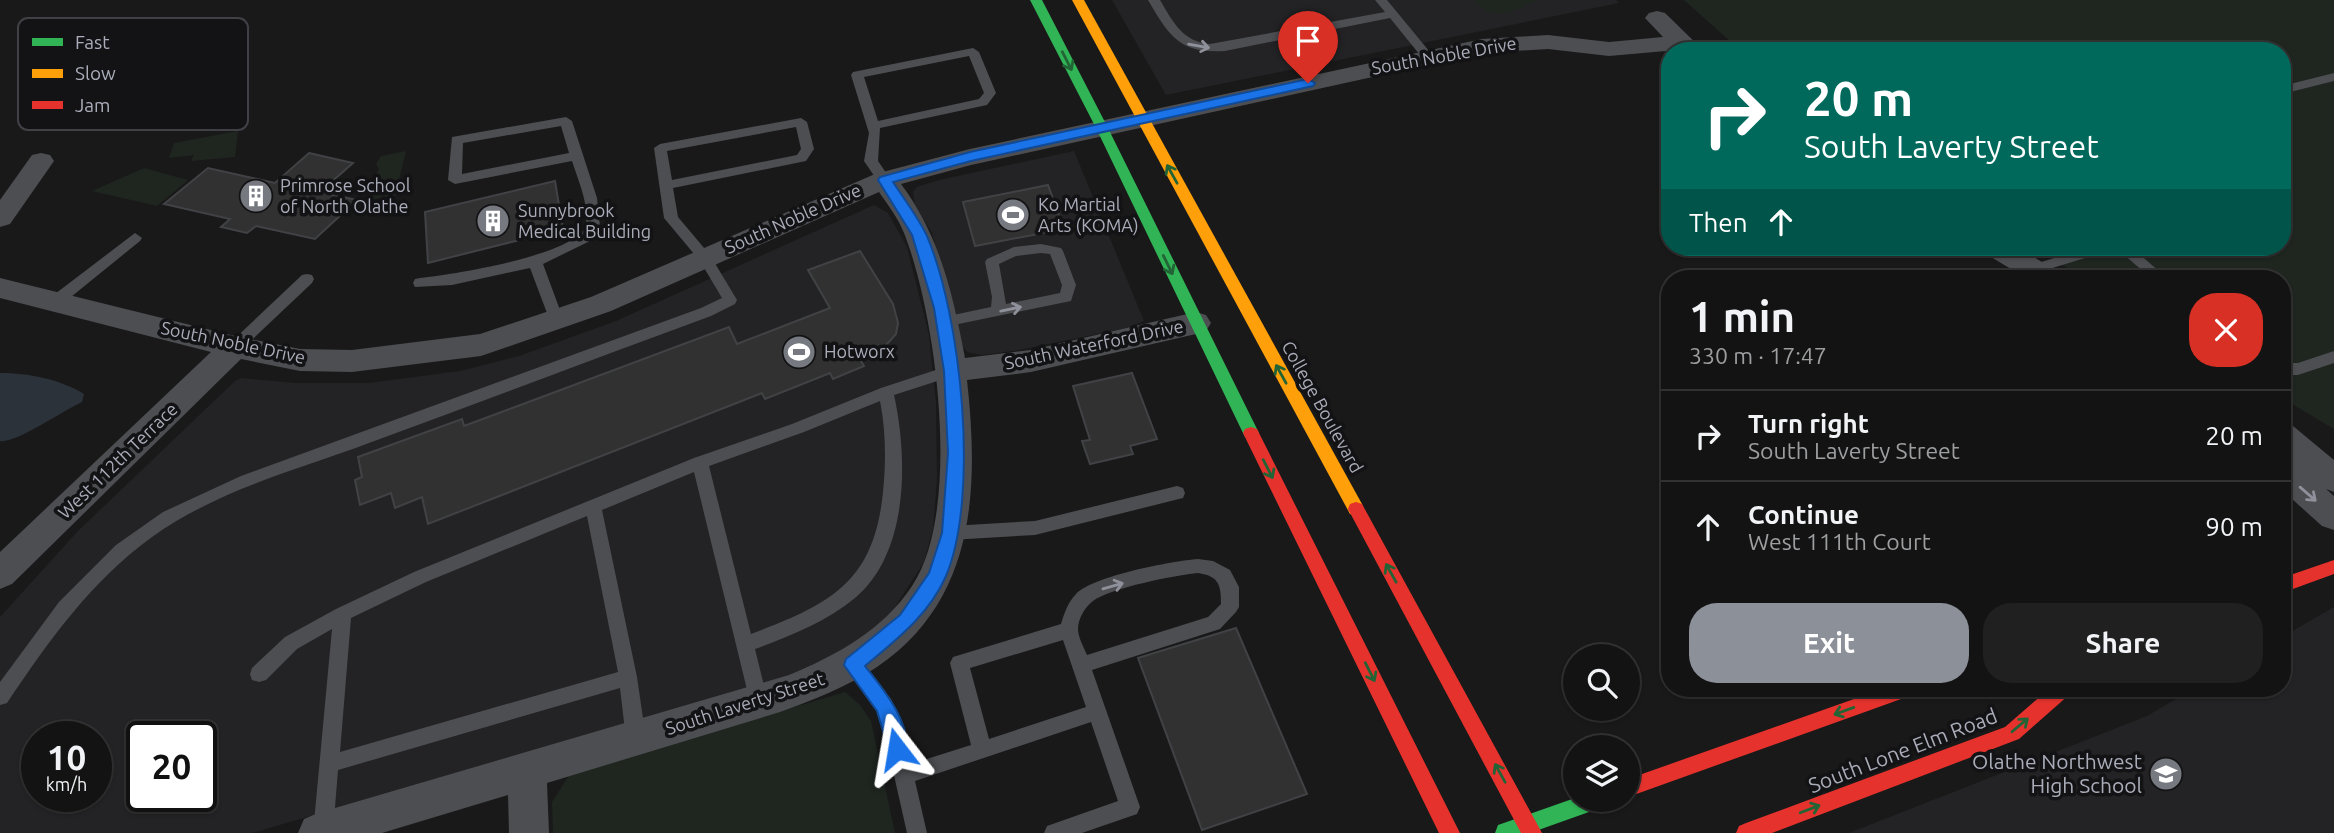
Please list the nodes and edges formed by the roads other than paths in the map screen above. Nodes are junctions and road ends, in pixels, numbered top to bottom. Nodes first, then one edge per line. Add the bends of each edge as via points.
1 (1036, 0) edge
2 (1078, 0) edge
3 (1154, 0) edge
4 (1381, 0) edge
5 (1393, 14) junction
6 (1657, 18) dead end
7 (1681, 42) edge
8 (1661, 47) edge
9 (1428, 57) junction
10 (2334, 77) edge
11 (2291, 88) edge
12 (1142, 120) junction
13 (873, 126) junction
14 (1102, 128) junction
15 (575, 156) junction
16 (41, 161) dead end
17 (884, 180) junction
18 (666, 185) junction
19 (0, 218) edge
20 (135, 238) dead end
21 (2011, 256) edge
22 (2083, 256) edge
23 (2132, 256) edge
24 (705, 258) junction
25 (535, 262) junction
26 (2035, 270) edge
27 (2048, 270) edge
28 (2147, 270) edge
29 (307, 279) dead end
30 (420, 283) dead end
31 (0, 288) edge
32 (56, 301) junction
33 (998, 311) junction
34 (557, 321) junction
35 (944, 322) junction
36 (1196, 323) junction
37 (235, 347) junction
38 (2334, 357) edge
39 (2291, 369) edge
40 (951, 371) junction
41 (886, 393) junction
42 (2291, 443) edge
43 (700, 463) junction
44 (2291, 479) edge
45 (2334, 479) edge
46 (1177, 493) dead end
47 (593, 507) junction
48 (2334, 516) edge
49 (950, 533) junction
50 (2334, 567) edge
51 (0, 574) edge
52 (2291, 583) edge
53 (342, 614) junction
54 (1069, 630) junction
55 (745, 646) junction
56 (853, 665) junction
57 (1081, 665) junction
58 (259, 674) dead end
59 (628, 677) junction
60 (0, 697) edge
61 (1883, 697) edge
62 (2053, 697) edge
63 (759, 702) junction
64 (1097, 712) junction
65 (635, 738) junction
66 (982, 750) junction
67 (329, 764) junction
68 (527, 771) junction
69 (903, 776) junction
70 (1640, 784) edge
71 (1569, 812) edge
72 (1530, 829) edge
73 (321, 832) edge
74 (529, 833) edge
75 (917, 833) edge
76 (1054, 833) edge
77 (1450, 833) edge
78 (1503, 833) edge
79 (1746, 833) edge

1 -> 14 main road
2 - 12 main road, College Boulevard
3 -> 5 lane via 1177,37 1203,48
4 - 5 lane
5 - 9 lane
6 - 7 street
8 - 9 street, South Noble Drive via 1526,41
9 - 12 street, South Noble Drive
10 - 11 lane
12 - 14 street, South Noble Drive
72 -> 12 main road, College Boulevard
13 - 13 lane via 857,75 973,52 990,93 983,102
13 - 17 lane via 871,162
14 - 17 street, South Noble Drive
14 -> 36 main road
15 - 15 lane via 566,121 457,140 455,180
15 - 25 lane via 590,198 593,226 585,238
16 - 19 street
17 - 24 street, South Noble Drive
17 - 35 street, South Laverty Street via 919,235
18 - 18 lane via 660,148 802,122 808,149 801,158
18 - 24 lane via 671,218
20 - 32 lane
21 - 26 street
22 - 27 lane
23 - 28 lane
24 - 34 street, South Noble Drive
24 - 60 lane via 730,300 706,312 273,472 186,508 148,531 88,580 50,624
25 - 30 lane via 452,281
25 - 34 lane
29 - 37 lane
31 - 32 street, South Noble Drive
32 - 37 street, South Noble Drive
33 -> 33 lane via 1066,297 1069,285 1056,251 1036,249 992,262
33 - 35 lane
34 - 37 street, South Noble Drive via 481,345 352,360 300,360
35 - 40 street, South Laverty Street
36 - 40 street, South Waterford Drive via 1031,361
36 -> 77 main road
37 - 51 street, West 112th Terrace
38 - 39 lane
40 - 41 lane
40 - 49 street, South Laverty Street via 956,453
41 - 43 lane
41 - 55 lane via 894,427 892,499 880,553 835,604
42 - 45 street
43 - 47 lane
43 - 55 lane
44 -> 48 street
46 - 49 lane via 1035,528
47 - 53 lane
47 - 59 lane
49 - 56 street, South Laverty Street via 938,574 926,595 906,620
50 - 52 main road
53 - 58 lane via 291,643
53 - 67 lane
54 - 57 lane
54 -> 57 lane via 1077,605 1093,592 1186,565 1211,567 1230,588 1230,607 1214,623
54 - 66 lane via 959,663
55 - 63 lane
56 - 63 street, South Laverty Street
56 - 69 lane via 884,705
57 - 64 lane
59 - 65 lane
59 - 67 lane
61 -> 70 main road
79 -> 62 main road, South Lone Elm Road via 2012,733
63 - 65 street, South Laverty Street
64 - 66 lane
64 - 76 lane via 1130,807
65 - 68 street, South Laverty Street
66 - 69 lane
67 - 73 lane
68 - 73 street, South Laverty Street
68 - 74 street
69 - 75 lane
71 - 72 main road
72 - 78 main road

